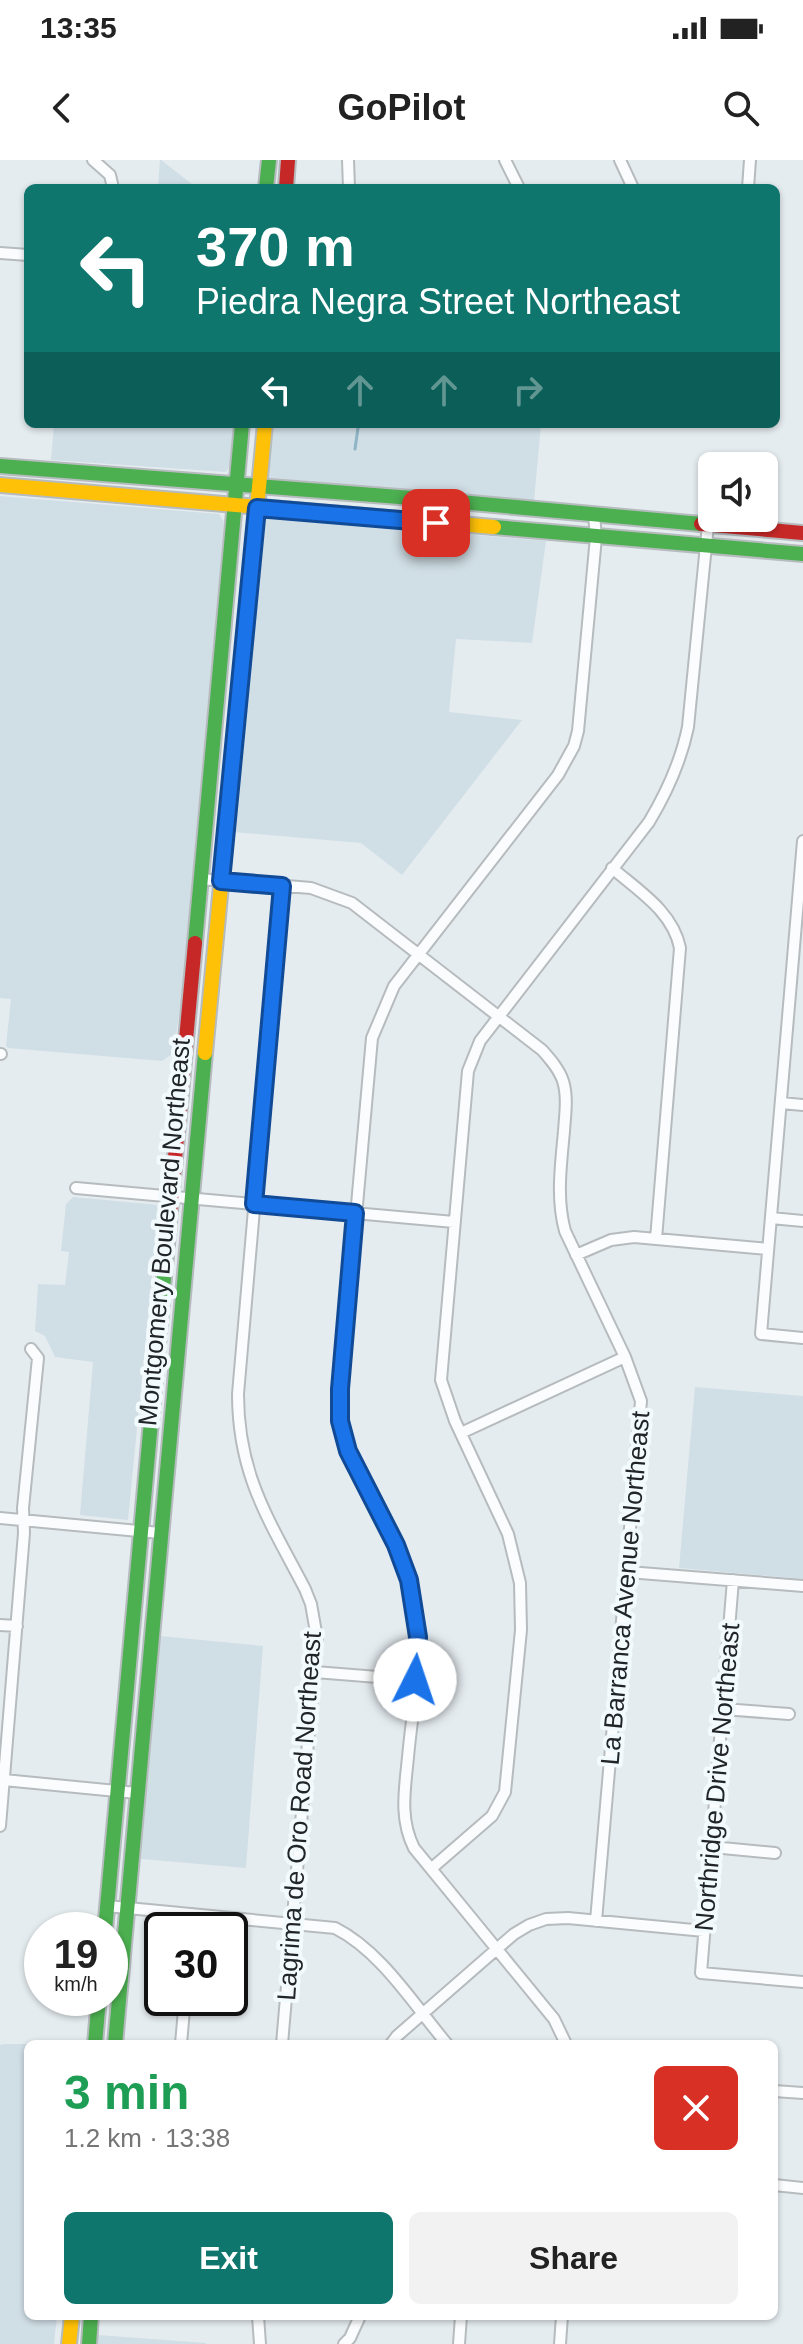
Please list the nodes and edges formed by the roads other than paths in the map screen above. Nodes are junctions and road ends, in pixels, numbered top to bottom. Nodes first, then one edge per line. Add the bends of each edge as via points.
1 (93, 160) edge
2 (269, 160) edge
3 (288, 160) edge
4 (348, 160) edge
5 (505, 160) edge
6 (620, 160) edge
7 (750, 160) edge
8 (112, 184) edge
9 (266, 184) edge
10 (286, 184) edge
11 (349, 184) edge
12 (517, 184) edge
13 (631, 184) edge
14 (748, 184) edge
15 (0, 253) edge
16 (24, 255) edge
17 (242, 428) edge
18 (265, 428) edge
19 (0, 466) edge
20 (236, 484) junction
21 (0, 485) edge
22 (259, 486) junction
23 (234, 506) junction
24 (257, 508) junction
25 (594, 515) junction
26 (698, 524) edge
27 (778, 531) edge
28 (707, 532) edge
29 (803, 533) edge
30 (596, 537) junction
31 (706, 545) junction
32 (803, 554) edge
33 (803, 841) edge
34 (612, 868) junction
35 (200, 879) junction
36 (221, 881) junction
37 (282, 886) junction
38 (419, 953) junction
39 (498, 1016) junction
40 (781, 1103) junction
41 (803, 1105) edge
42 (76, 1188) dead end
43 (171, 1196) junction
44 (191, 1198) junction
45 (254, 1204) junction
46 (355, 1213) junction
47 (771, 1218) junction
48 (803, 1221) edge
49 (454, 1222) junction
50 (656, 1239) junction
51 (768, 1249) junction
52 (576, 1255) junction
53 (803, 1338) edge
54 (31, 1349) dead end
55 (625, 1357) junction
56 (461, 1433) junction
57 (0, 1518) edge
58 (24, 1521) junction
59 (140, 1532) junction
60 (160, 1533) junction
61 (628, 1572) junction
62 (733, 1580) junction
63 (803, 1586) edge
64 (0, 1625) edge
65 (17, 1626) junction
66 (315, 1672) junction
67 (415, 1680) junction
68 (723, 1709) junction
69 (789, 1714) dead end
70 (4, 1728) edge
71 (4, 1780) junction
72 (117, 1791) junction
73 (137, 1793) junction
74 (0, 1826) edge
75 (712, 1847) junction
76 (775, 1853) dead end
77 (432, 1868) junction
78 (107, 1906) junction
79 (127, 1908) junction
80 (106, 1912) edge
81 (170, 1912) edge
82 (248, 1919) edge
83 (596, 1921) junction
84 (292, 1923) junction
85 (704, 1931) junction
86 (498, 1948) junction
87 (803, 1982) edge
88 (421, 2014) junction
89 (97, 2016) edge
90 (183, 2016) edge
91 (95, 2040) edge
92 (115, 2040) edge
93 (181, 2040) edge
94 (282, 2040) edge
95 (395, 2040) edge
96 (444, 2040) edge
97 (564, 2040) edge
98 (778, 2091) edge
99 (803, 2093) edge
100 (778, 2185) edge
101 (803, 2188) edge
102 (72, 2320) edge
103 (91, 2320) edge
104 (258, 2320) edge
105 (358, 2320) edge
106 (461, 2320) edge
107 (562, 2320) edge
108 (69, 2344) edge
109 (89, 2344) edge
110 (260, 2344) edge
111 (344, 2344) edge
112 (459, 2344) edge
113 (560, 2344) edge

1 - 8 street
2 - 9 main road
3 - 10 main road
4 - 11 street
5 - 12 street
6 - 13 street
7 - 14 street
15 - 16 street
17 - 20 main road, Montgomery Boulevard Northeast
18 - 22 main road, Montgomery Boulevard Northeast
19 - 20 main road
20 - 22 main road
20 - 23 main road, Montgomery Boulevard Northeast
21 - 23 main road
22 - 24 main road, Montgomery Boulevard Northeast
22 - 25 main road
23 - 24 main road
23 - 35 main road, Montgomery Boulevard Northeast
24 - 30 main road
24 - 36 main road, Montgomery Boulevard Northeast
25 - 26 main road
25 - 30 street
27 - 29 main road
28 - 31 street
30 - 31 main road
30 - 38 street via 574,746 558,775
31 - 32 main road
31 - 34 street via 683,751 658,806
33 - 40 street
34 - 39 street
34 - 50 street via 669,919 680,948
35 - 36 street, La Barranca Avenue Northeast
35 - 43 main road, Montgomery Boulevard Northeast
36 - 37 street, La Barranca Avenue Northeast
36 - 44 main road, Montgomery Boulevard Northeast
37 - 38 street, La Barranca Avenue Northeast via 311,888 352,903
37 - 45 street, Lagrima de Oro Road Northeast
38 - 39 street, La Barranca Avenue Northeast
38 - 46 street via 394,986 372,1038
39 - 49 street via 468,1071
39 - 52 street, La Barranca Avenue Northeast via 554,1062 563,1082 559,1199
40 - 41 street
40 - 47 street
42 - 43 street
43 - 44 street
43 - 59 main road, Montgomery Boulevard Northeast
44 - 45 street
44 - 60 main road, Montgomery Boulevard Northeast
45 - 46 street
45 - 66 street, Lagrima de Oro Road Northeast via 238,1394 240,1438 257,1494 311,1604
46 - 49 street
46 - 67 street via 340,1421 348,1451 409,1580 418,1637
47 - 48 street
47 - 51 street
49 - 56 street via 441,1380
50 - 51 street
50 - 52 street via 622,1238
51 - 53 street via 761,1334
52 - 55 street, La Barranca Avenue Northeast
54 - 58 street via 38,1358
55 - 56 street
55 - 61 street, La Barranca Avenue Northeast via 641,1401
56 - 77 street via 516,1558 521,1630 505,1792 492,1816
57 - 58 street
58 - 59 street
58 - 65 street
59 - 60 street
59 - 72 main road, Montgomery Boulevard Northeast
60 - 73 main road, Montgomery Boulevard Northeast
61 - 62 street
61 - 83 street, La Barranca Avenue Northeast
62 - 63 street
62 - 68 street, Northridge Drive Northeast
64 - 65 street
65 - 70 street
66 - 67 street
66 - 84 street, Lagrima de Oro Road Northeast
67 - 77 street via 404,1818 414,1848
68 - 69 street
68 - 75 street, Northridge Drive Northeast
70 - 71 street
71 - 72 street
71 - 74 street
72 - 73 street
72 - 78 main road, Montgomery Boulevard Northeast
73 - 79 main road, Montgomery Boulevard Northeast
75 - 76 street
75 - 85 street, Northridge Drive Northeast
77 - 86 street
78 - 79 street
78 - 80 main road, Montgomery Boulevard Northeast
79 - 81 street
79 - 92 main road, Montgomery Boulevard Northeast
82 - 84 street
83 - 85 street
83 - 86 street via 546,1919
84 - 88 street via 335,1928 350,1936 372,1954
84 - 94 street, Lagrima de Oro Road Northeast
85 - 87 street, Northridge Drive Northeast via 701,1973
86 - 88 street
86 - 97 street via 554,2019
88 - 95 street
88 - 96 street
89 - 91 main road
90 - 93 street
98 - 99 street
100 - 101 street
102 - 108 main road
103 - 109 main road
104 - 110 street
105 - 111 street
106 - 112 street
107 - 113 street

